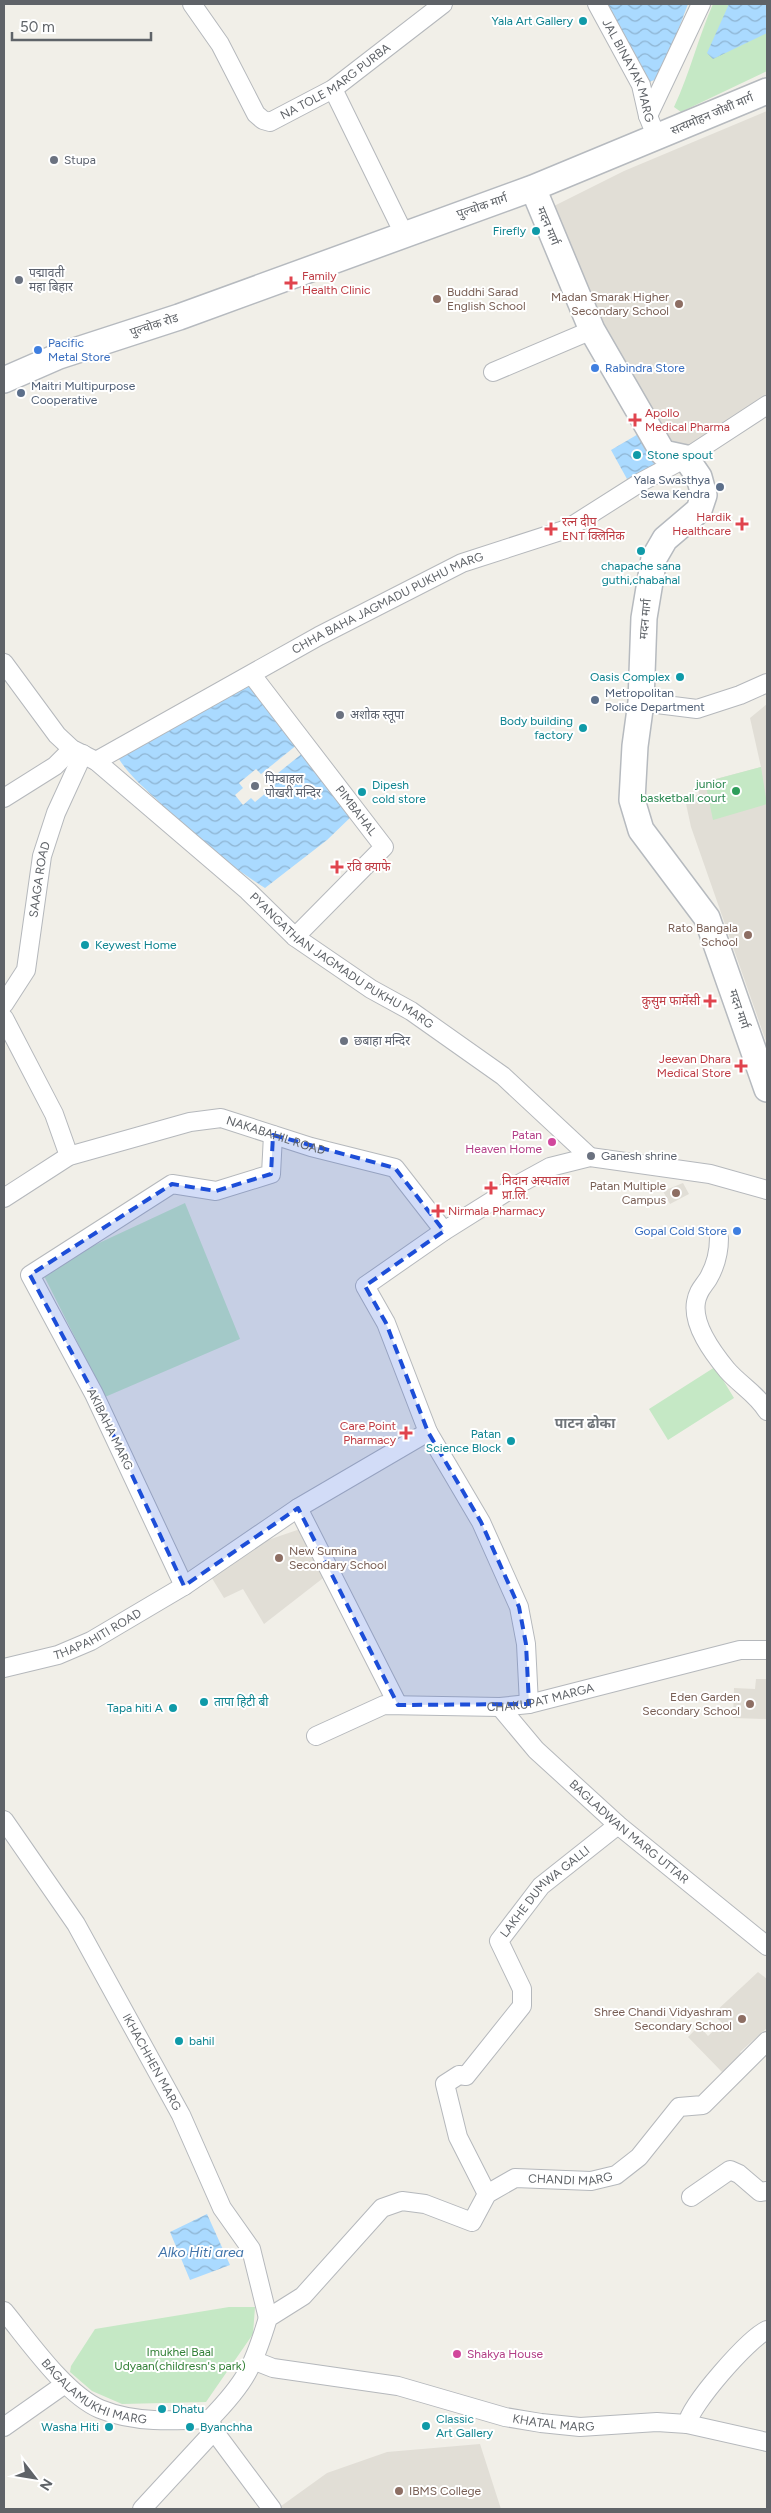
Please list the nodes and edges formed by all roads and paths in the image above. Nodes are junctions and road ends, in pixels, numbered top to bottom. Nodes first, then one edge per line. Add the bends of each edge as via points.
1 (192, 4) edge
2 (443, 4) edge
3 (597, 4) edge
4 (701, 4) edge
5 (333, 89) junction
6 (767, 91) edge
7 (653, 127) junction
8 (533, 188) junction
9 (404, 234) junction
10 (306, 271) joint
11 (592, 330) junction
12 (493, 372) dead end
13 (4, 380) edge
14 (767, 405) edge
15 (686, 458) junction
16 (4, 663) edge
17 (252, 675) junction
18 (767, 683) edge
19 (640, 702) junction
20 (84, 755) junction
21 (4, 798) edge
22 (295, 937) junction
23 (4, 1004) edge
24 (4, 1018) edge
25 (767, 1089) edge
26 (273, 1135) junction
27 (69, 1156) junction
28 (590, 1157) junction
29 (767, 1190) edge
30 (4, 1198) edge
31 (444, 1231) junction
32 (719, 1238) dead end
33 (767, 1411) edge
34 (428, 1432) junction
35 (298, 1508) junction
36 (184, 1586) junction
37 (767, 1650) edge
38 (4, 1668) edge
39 (529, 1704) junction
40 (398, 1705) junction
41 (500, 1707) junction
42 (316, 1736) dead end
43 (4, 1820) edge
44 (618, 1824) junction
45 (767, 1946) edge
46 (767, 2041) edge
47 (767, 2191) edge
48 (487, 2194) junction
49 (692, 2197) dead end
50 (4, 2311) edge
51 (268, 2318) junction
52 (767, 2330) edge
53 (255, 2361) junction
54 (66, 2384) junction
55 (687, 2424) junction
56 (212, 2425) junction
57 (4, 2427) edge
58 (767, 2442) edge
59 (142, 2509) edge
60 (272, 2509) edge

1 - 5 street, NA TOLE MARG PURBA via 220,44 256,114 263,120 270,122
2 - 5 street, NA TOLE MARG PURBA
3 - 7 street, JAL BINAYAK MARG via 641,86
4 - 7 street
5 - 9 street
6 - 7 street, सत्यमोहन जोशी मार्ग
7 - 8 street, पुल्चोक मार्ग
8 - 9 street, पुल्चोक मार्ग
8 - 11 street, मदन मार्ग
9 - 10 street, पुल्चोक मार्ग
10 - 13 street, पुल्चोक रोड via 59,356
11 - 12 street
11 - 15 street, मदन मार्ग via 663,452
14 - 15 street, CHHA BAHA JAGMADU PUKHU MARG
15 - 17 street, CHHA BAHA JAGMADU PUKHU MARG via 567,529 462,562 319,636
15 - 19 street, मदन मार्ग via 699,477 704,495 699,510 665,539 654,558 644,618
16 - 20 street, PYANGATHAN JAGMADU PUKHU MARG via 57,735
17 - 20 street, CHHA BAHA JAGMADU PUKHU MARG
17 - 22 street, PIMBAHAL via 384,847
18 - 19 street via 697,709
19 - 25 street, मदन मार्ग via 632,800 641,830 707,918
20 - 21 street, CHHA BAHA JAGMADU PUKHU MARG via 55,766
20 - 22 street, PYANGATHAN JAGMADU PUKHU MARG via 248,891
20 - 23 street, SAAGA ROAD via 56,813 42,856 26,970
22 - 28 street, PYANGATHAN JAGMADU PUKHU MARG via 371,989 411,1011 503,1076
24 - 27 street via 54,1114
26 - 27 street, NAKABAHIL ROAD via 221,1118 190,1122
26 - 31 street, NAKABAHIL ROAD via 395,1168
26 - 36 street, AKIBAHA MARG via 271,1174 216,1191 172,1184 30,1275 94,1394
27 - 30 street, NAKABAHIL ROAD
28 - 29 street via 710,1174
28 - 31 street via 550,1167
31 - 34 street via 365,1286 386,1323
32 - 33 street via 717,1258 708,1279 698,1290 695,1309 698,1323 727,1370 752,1392
34 - 35 street, THAPAHITI ROAD
34 - 39 street via 481,1522 519,1607 526,1644
35 - 36 street, THAPAHITI ROAD
35 - 40 street
36 - 38 street, THAPAHITI ROAD via 91,1641 58,1655
37 - 39 street, CHAKUPAT MARGA via 740,1650
39 - 41 street, CHAKUPAT MARGA
40 - 41 street, CHAKUPAT MARGA
40 - 42 street, CHAKUPAT MARGA via 384,1705
41 - 44 street, BAGLADWAN MARG UTTAR via 536,1750
43 - 51 street, IKHACHHEN MARG via 76,1924 180,2115 222,2208 251,2249
44 - 45 street, BAGLADWAN MARG UTTAR
44 - 48 street, LAKHE DUMWA GALLI via 541,1886 499,1941 522,1988 522,2006 466,2076 459,2075 445,2084 458,2138
46 - 48 street, CHANDI MARG via 703,2105 679,2108 639,2157 616,2175 591,2181 515,2178
47 - 49 street via 760,2192 730,2170
48 - 51 street via 472,2222 425,2204 402,2201 382,2208 303,2296
50 - 54 street, BAGALAMUKHI MARG
51 - 53 street
52 - 55 street via 750,2341 719,2375 689,2415
53 - 55 street, KHATAL MARG via 273,2368 398,2386 505,2417 541,2423 580,2427 657,2422
53 - 56 street via 246,2379
54 - 56 street, BAGALAMUKHI MARG via 99,2408 126,2416
54 - 57 street
55 - 58 street, KHATAL MARG
56 - 59 street
56 - 60 street

